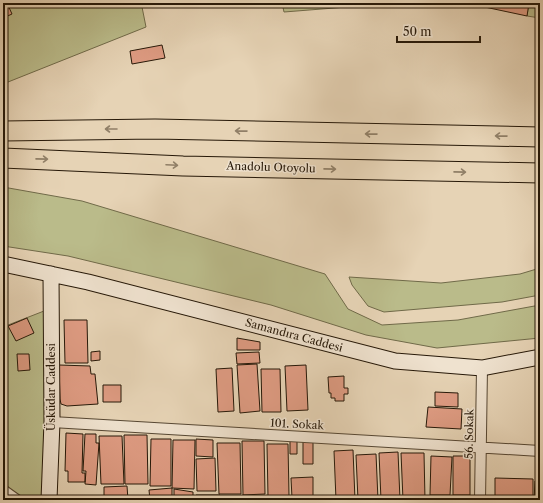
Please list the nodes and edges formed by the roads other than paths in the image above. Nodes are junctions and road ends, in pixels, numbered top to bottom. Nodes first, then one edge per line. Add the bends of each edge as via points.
1 (3, 131) edge
2 (540, 137) edge
3 (3, 158) edge
4 (540, 174) edge
5 (3, 264) edge
6 (51, 274) junction
7 (540, 357) edge
8 (482, 368) junction
9 (52, 422) junction
10 (480, 447) junction
11 (540, 451) edge
12 (3, 490) edge
13 (17, 500) edge
14 (49, 500) edge
15 (480, 500) edge

2 -> 1 highway via 155,129
3 -> 4 highway, Anadolu Otoyolu via 183,166
5 - 6 main road, Samandıra Caddesi
6 - 8 main road, Samandıra Caddesi via 395,361
6 - 9 main road, Üsküdar Caddesi
7 - 8 main road, Samandıra Caddesi
8 - 10 street, 56. Sokak
9 - 10 street, 101. Sokak
9 - 14 main road, Üsküdar Caddesi
10 - 11 street, 101. Sokak
10 - 15 street, 56. Sokak
12 - 13 street

